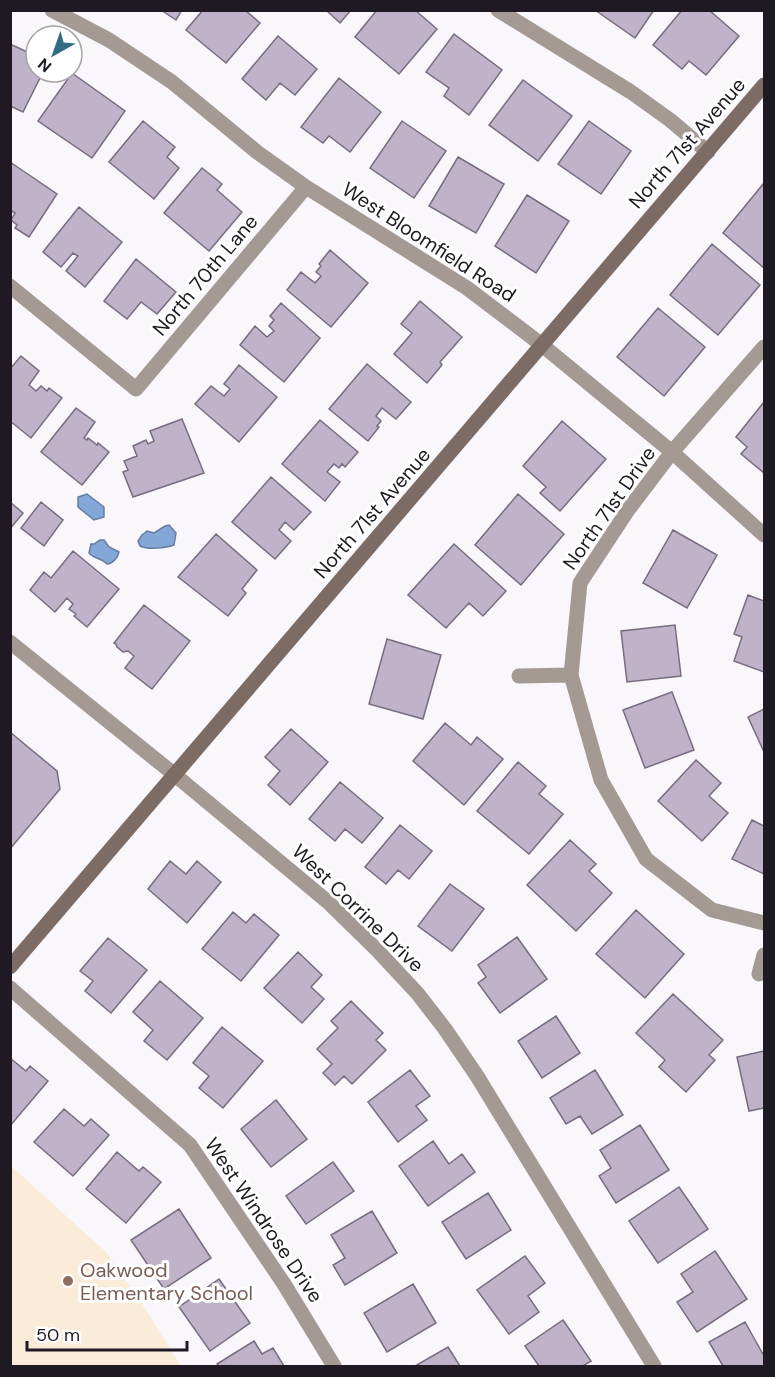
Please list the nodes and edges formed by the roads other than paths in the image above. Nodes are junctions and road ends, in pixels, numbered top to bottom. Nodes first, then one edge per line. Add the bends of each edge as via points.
1 (52, 10) edge
2 (498, 10) edge
3 (765, 85) edge
4 (708, 152) junction
5 (306, 187) junction
6 (10, 286) edge
7 (542, 345) junction
8 (765, 347) edge
9 (672, 452) junction
10 (765, 536) edge
11 (10, 642) edge
12 (571, 675) junction
13 (519, 676) dead end
14 (174, 775) junction
15 (765, 923) edge
16 (765, 956) edge
17 (10, 967) edge
18 (759, 974) dead end
19 (10, 988) edge
20 (334, 1366) edge
21 (654, 1366) edge

1 - 5 street, West Bloomfield Road via 109,40 172,82
2 - 4 street via 631,92
3 - 4 street, North 71st Avenue
4 - 7 street, North 71st Avenue
5 - 6 street, North 70th Lane via 136,389
5 - 7 street, West Bloomfield Road via 467,288
7 - 9 street, West Bloomfield Road
7 - 14 street, North 71st Avenue
8 - 9 street, North 71st Drive
9 - 10 street, West Bloomfield Road
9 - 12 street, North 71st Drive via 627,510 580,583
11 - 14 street, West Corrine Drive
12 - 13 street
12 - 15 street via 601,780 646,859 712,910
14 - 17 street, North 71st Avenue
14 - 21 street, West Corrine Drive via 328,902 418,994 477,1076
16 - 18 street
19 - 20 street, West Windrose Drive via 190,1145

